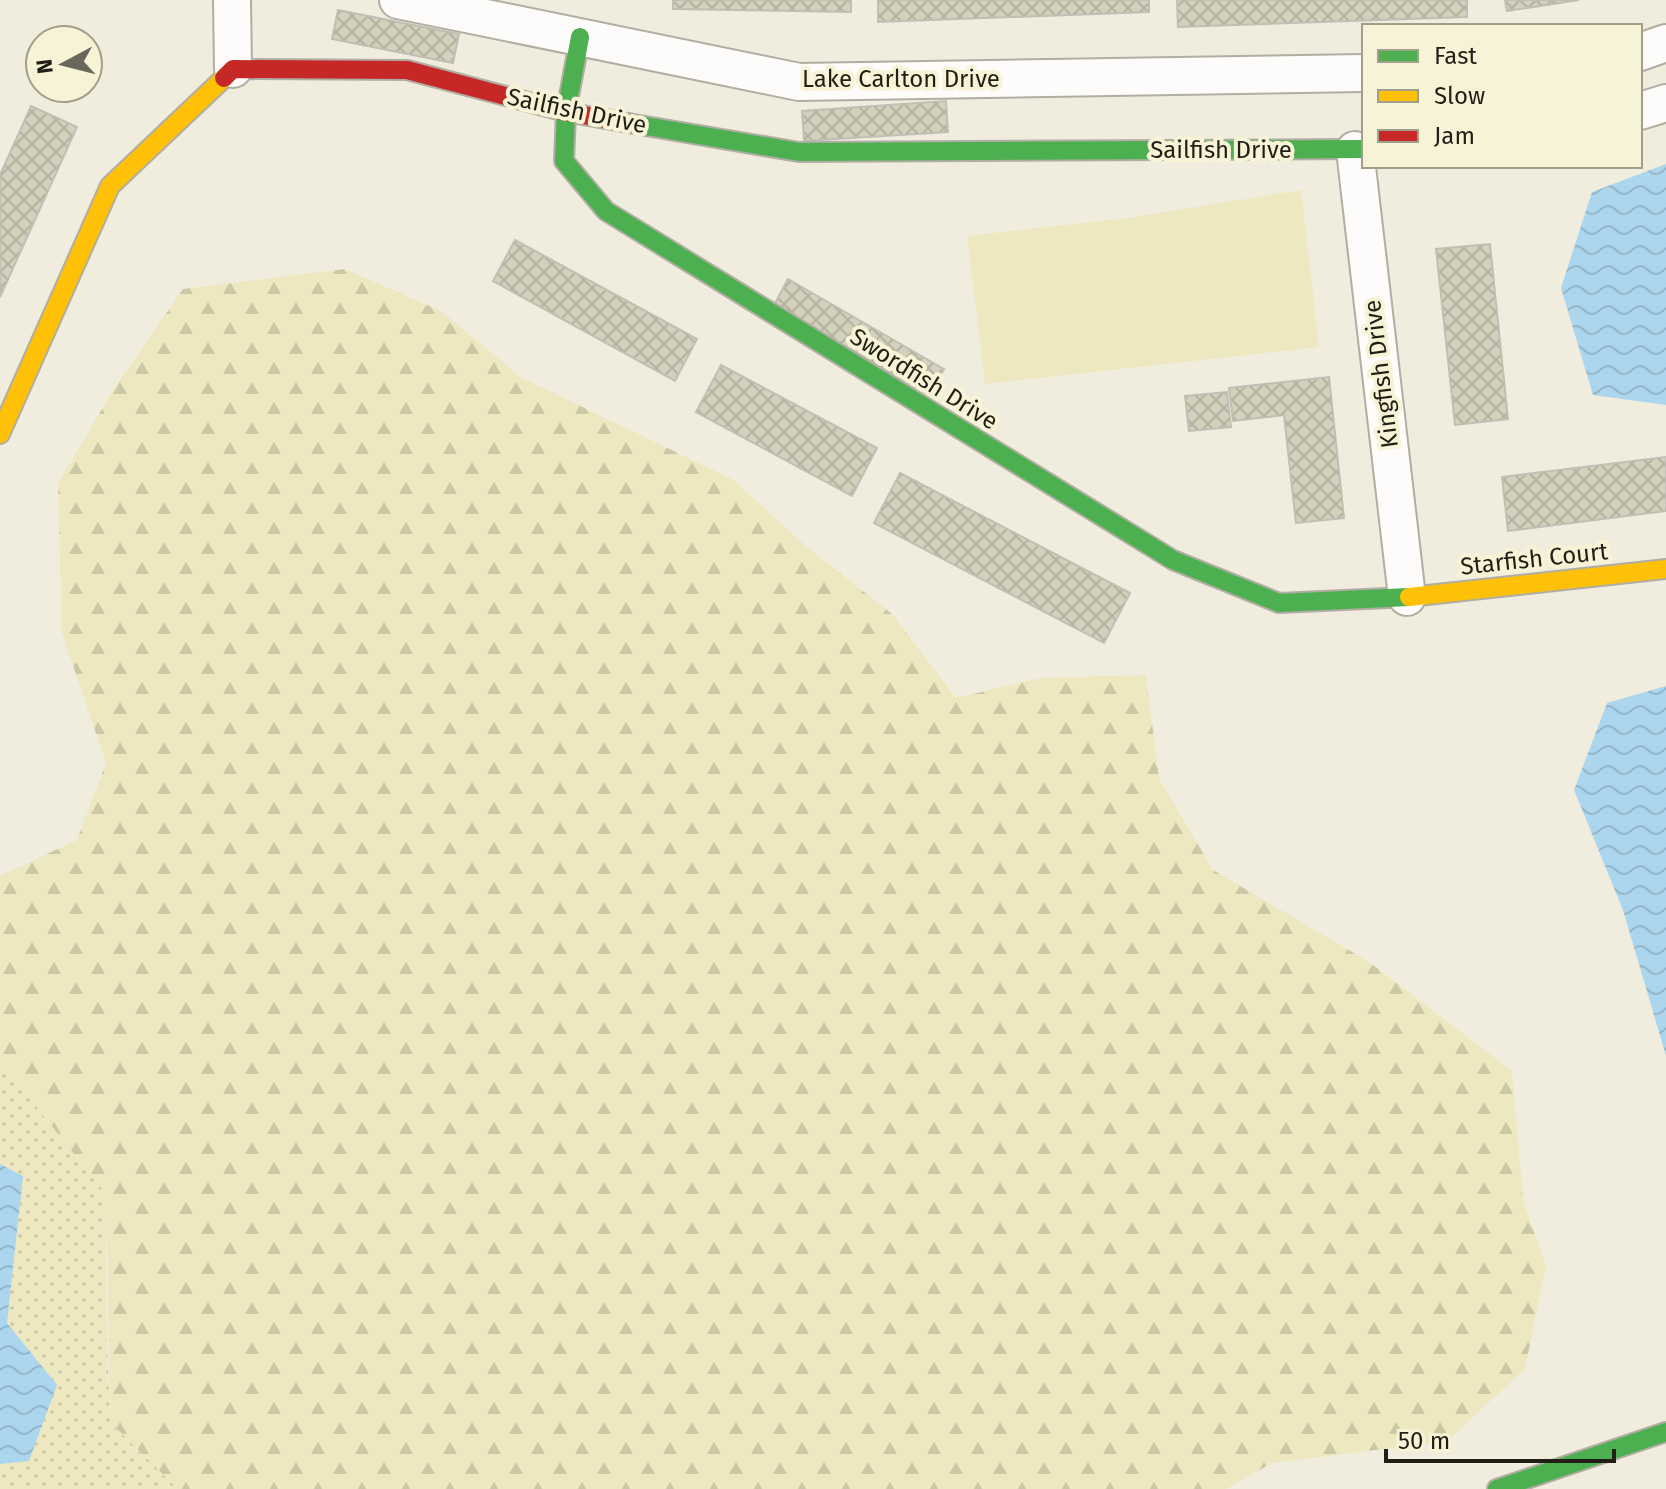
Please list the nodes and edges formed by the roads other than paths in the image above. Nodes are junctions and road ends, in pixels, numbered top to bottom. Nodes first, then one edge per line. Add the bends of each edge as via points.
1 (232, 0) edge
2 (398, 0) edge
3 (580, 37) junction
4 (1666, 43) edge
5 (1642, 51) edge
6 (233, 69) junction
7 (1362, 73) edge
8 (1666, 103) edge
9 (1642, 110) edge
10 (566, 112) junction
11 (1359, 150) edge
12 (0, 434) edge
13 (1666, 569) edge
14 (1407, 597) junction
15 (1666, 1432) edge
16 (1497, 1489) edge

1 - 6 street
2 - 3 street, Lake Carlton Drive
3 - 7 street, Lake Carlton Drive via 799,82
3 - 10 main road, Swordfish Drive
4 - 5 street
6 - 10 main road, Sailfish Drive via 407,70
6 - 12 main road via 110,186
8 - 9 street
10 - 11 main road, Sailfish Drive via 799,152
10 - 14 main road, Swordfish Drive via 564,161 606,211 1173,560 1279,603
11 - 14 street, Kingfish Drive
13 - 14 main road, Starfish Court
15 - 16 main road

